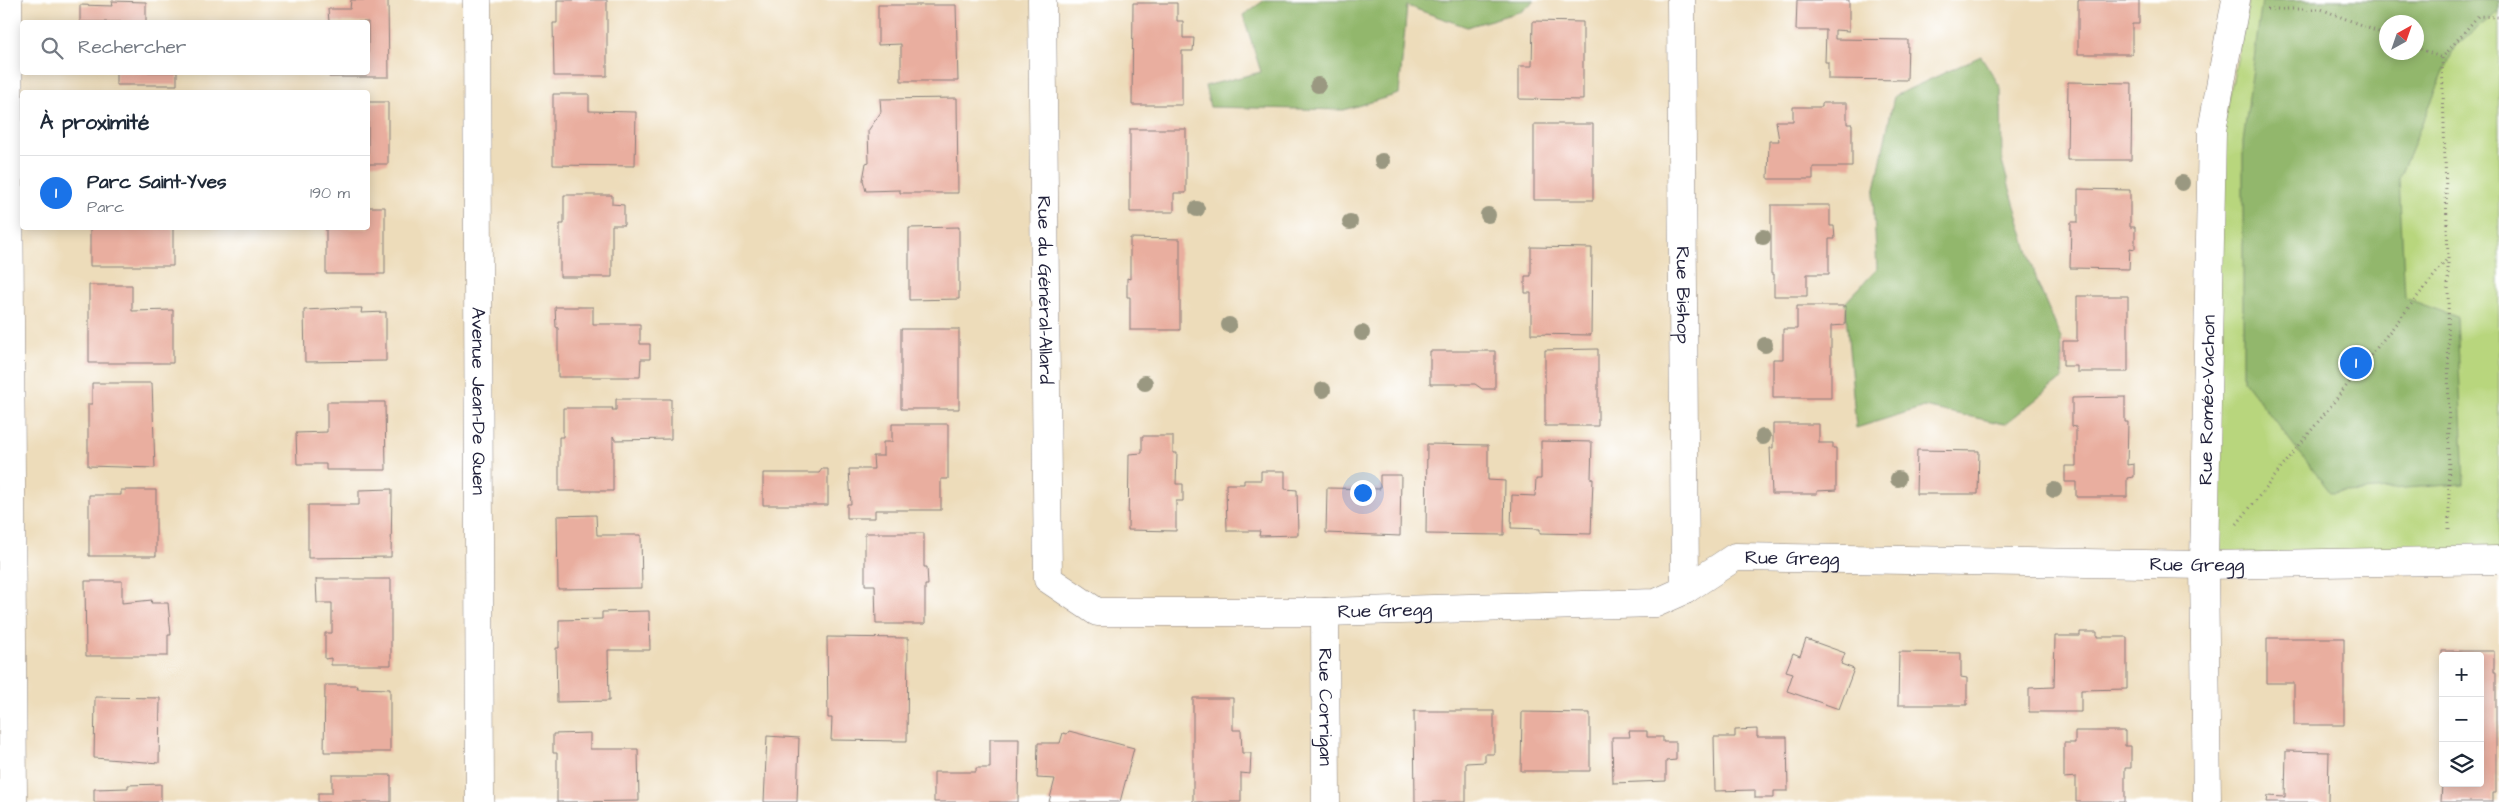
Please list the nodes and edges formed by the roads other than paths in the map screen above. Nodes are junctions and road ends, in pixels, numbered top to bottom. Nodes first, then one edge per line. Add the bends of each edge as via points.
1 (8, 0) edge
2 (477, 0) edge
3 (1042, 0) edge
4 (1680, 0) edge
5 (2235, 5) edge
6 (2499, 560) edge
7 (2204, 565) junction
8 (1048, 579) joint
9 (1685, 590) junction
10 (1325, 612) junction
11 (13, 802) edge
12 (480, 802) edge
13 (1326, 802) edge
14 (2207, 802) edge

1 - 11 street
2 - 12 street, Avenue Jean-De Quen
3 - 8 street, Rue du Général-Allard
4 - 9 street, Rue Bishop
5 - 7 street, Rue Roméo-Vachon via 2212,130
6 - 7 street, Rue Gregg
7 - 9 street, Rue Gregg via 1735,558
7 - 14 street, Rue Roméo-Vachon
8 - 10 street, Rue Gregg via 1097,612
9 - 10 street, Rue Gregg via 1656,603
10 - 13 street, Rue Corrigan

